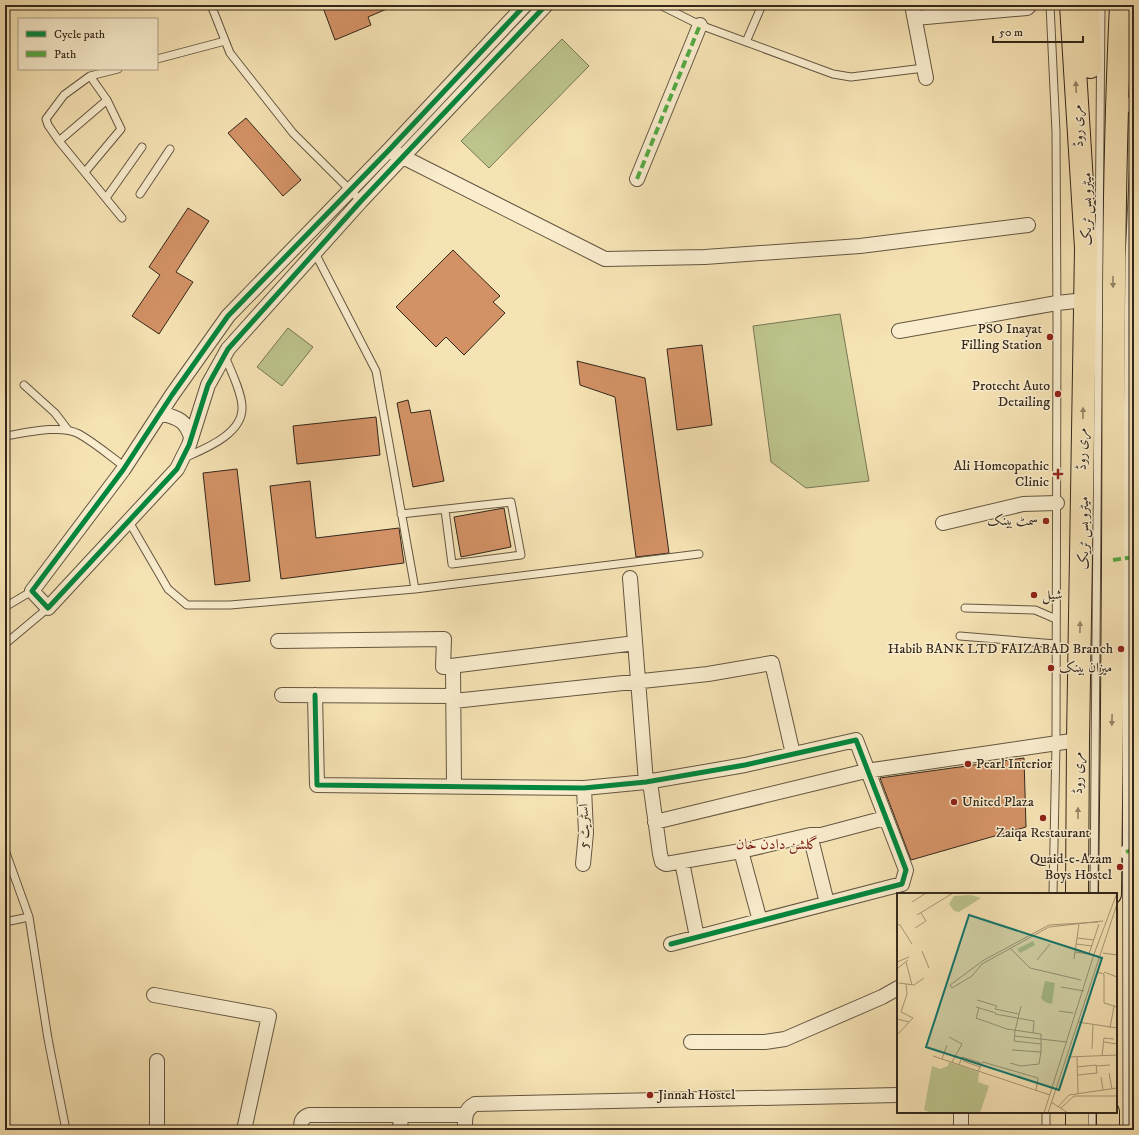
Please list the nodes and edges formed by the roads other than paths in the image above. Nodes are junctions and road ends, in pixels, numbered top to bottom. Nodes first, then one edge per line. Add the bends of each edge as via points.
1 (211, 5) edge
2 (525, 5) edge
3 (546, 5) edge
4 (660, 5) edge
5 (762, 5) edge
6 (1030, 5) edge
7 (1050, 5) edge
8 (1071, 5) edge
9 (1088, 5) edge
10 (1101, 5) edge
11 (1108, 5) edge
12 (1121, 5) edge
13 (914, 12) edge
14 (700, 25) junction
15 (225, 41) junction
16 (746, 42) junction
17 (158, 59) edge
18 (114, 70) edge
19 (925, 73) joint
20 (90, 76) junction
21 (107, 100) junction
22 (1125, 104) edge
23 (59, 141) junction
24 (142, 147) dead end
25 (170, 149) dead end
26 (389, 150) junction
27 (403, 158) junction
28 (1134, 159) edge
29 (85, 172) junction
30 (637, 179) dead end
31 (351, 190) junction
32 (140, 194) dead end
33 (106, 198) junction
34 (361, 201) junction
35 (122, 218) dead end
36 (1028, 225) dead end
37 (1086, 248) junction
38 (1113, 251) junction
39 (315, 253) junction
40 (1085, 300) junction
41 (1057, 303) junction
42 (899, 331) dead end
43 (212, 338) junction
44 (226, 352) junction
45 (24, 385) dead end
46 (160, 413) junction
47 (68, 430) junction
48 (5, 436) edge
49 (192, 437) junction
50 (183, 459) junction
51 (125, 467) junction
52 (1057, 502) junction
53 (445, 510) junction
54 (401, 514) junction
55 (128, 520) junction
56 (943, 523) dead end
57 (700, 554) dead end
58 (1124, 558) edge
59 (630, 578) dead end
60 (415, 589) junction
61 (32, 591) junction
62 (5, 607) edge
63 (48, 608) junction
64 (965, 608) dead end
65 (1056, 619) junction
66 (960, 636) dead end
67 (278, 641) dead end
68 (635, 643) junction
69 (5, 644) edge
70 (1056, 644) junction
71 (453, 666) junction
72 (640, 680) junction
73 (282, 695) dead end
74 (315, 695) junction
75 (454, 698) junction
76 (1078, 740) junction
77 (1056, 743) junction
78 (793, 754) junction
79 (866, 771) junction
80 (648, 782) junction
81 (454, 786) junction
82 (584, 788) junction
83 (885, 818) junction
84 (655, 822) junction
85 (810, 835) junction
86 (5, 850) edge
87 (741, 850) junction
88 (1130, 851) edge
89 (682, 862) junction
90 (584, 864) dead end
91 (903, 889) edge
92 (1053, 893) edge
93 (1077, 893) edge
94 (1094, 893) edge
95 (1110, 893) edge
96 (827, 903) junction
97 (29, 917) junction
98 (760, 921) junction
99 (5, 922) edge
100 (697, 938) junction
101 (672, 944) dead end
102 (897, 989) edge
103 (154, 995) dead end
104 (691, 1042) dead end
105 (157, 1061) dead end
106 (897, 1095) edge
107 (961, 1113) edge
108 (1046, 1113) edge
109 (1077, 1113) edge
110 (1092, 1113) edge
111 (1108, 1113) edge
112 (400, 1115) junction
113 (465, 1115) junction
114 (66, 1130) edge
115 (157, 1130) edge
116 (244, 1130) edge
117 (301, 1130) edge
118 (400, 1130) edge
119 (465, 1130) edge
120 (961, 1130) edge
121 (1046, 1130) edge
122 (1077, 1130) edge
123 (1092, 1130) edge
124 (1108, 1130) edge
125 (1127, 1130) edge

1 - 15 lane
2 - 26 street
3 - 27 street
4 - 14 lane
5 - 16 lane
6 - 13 street via 1027,8
7 - 41 lane via 1056,132
37 -> 8 main road, مری روڈ
9 - 37 main road via 1092,120
10 - 94 lane, میٹرو بس ٹریک
11 - 38 main road via 1106,142
12 - 22 main road
13 - 19 street
14 - 16 lane
14 - 30 street
15 - 17 lane
15 - 31 lane via 230,53 293,134
16 - 19 lane via 833,74 851,77
18 - 20 lane
20 - 21 lane
20 - 23 lane via 64,95 46,119
21 - 23 lane
21 - 29 lane via 121,129
22 - 38 main road
23 - 29 lane
24 - 33 lane
25 - 32 lane
26 - 27 street
26 - 31 street
27 - 34 street
27 - 36 street via 604,260 705,257 860,246
28 - 58 lane via 1129,258
29 - 33 lane
31 - 34 lane
31 - 43 street via 240,303
33 - 35 lane
34 - 39 street
37 - 40 main road, مری روڈ
38 -> 58 main road
39 - 44 street
39 - 54 lane via 376,371
40 - 41 street
76 -> 40 main road, مری روڈ
41 - 42 street
41 - 52 lane
43 - 44 street
43 - 46 street
44 - 49 street via 208,385
44 - 50 lane via 241,400 240,418 222,439
45 - 47 lane via 55,412
46 - 49 street via 179,418 188,427
46 - 51 street
47 - 48 lane via 42,430
47 - 51 lane via 78,433
49 - 50 street
50 - 55 street via 177,469
51 - 61 street
52 - 56 street via 1023,504
52 - 65 lane
53 - 53 lane via 512,502 521,555 452,564
53 - 54 lane
54 - 60 lane
55 - 60 lane via 168,588 187,605 230,605
55 - 63 street
57 - 60 lane
58 - 88 lane
58 -> 95 main road
59 - 68 street
61 - 62 lane
61 - 63 street
63 - 69 lane
64 - 65 lane via 1035,610
65 - 70 lane
66 - 70 lane
67 - 71 street via 444,639 443,667
68 - 71 street
68 - 72 street
70 - 77 lane
71 - 75 street
72 - 75 street
72 - 78 street via 708,674 772,663
72 - 80 street
73 - 74 street
74 - 75 street
74 - 81 street via 317,785
75 - 81 street
76 - 77 street
93 -> 76 main road, مری روڈ
77 - 79 street
77 - 92 lane
78 - 79 street via 856,740
78 - 80 street
79 - 83 street
79 - 84 street
80 - 82 street
80 - 84 street
81 - 82 street
82 - 90 street, اسٹریٹ 5
83 - 85 street via 821,835
83 - 91 street via 906,870
84 - 89 street via 662,862
85 - 87 street
85 - 96 street
86 - 97 lane
87 - 89 street
87 - 98 street
88 - 125 lane
89 - 100 street
91 - 96 street
96 - 98 street
97 - 99 lane
97 - 114 lane via 48,1039
98 - 100 street
100 - 101 street
102 - 104 street via 785,1039 765,1042
103 - 116 street via 269,1016
105 - 115 street
106 - 113 street via 475,1104 468,1108
107 - 120 street
108 - 121 lane
109 - 122 main road
110 - 123 lane
111 - 124 main road
112 - 113 street
112 - 117 street via 309,1115 301,1121
112 - 118 street
113 - 119 street

